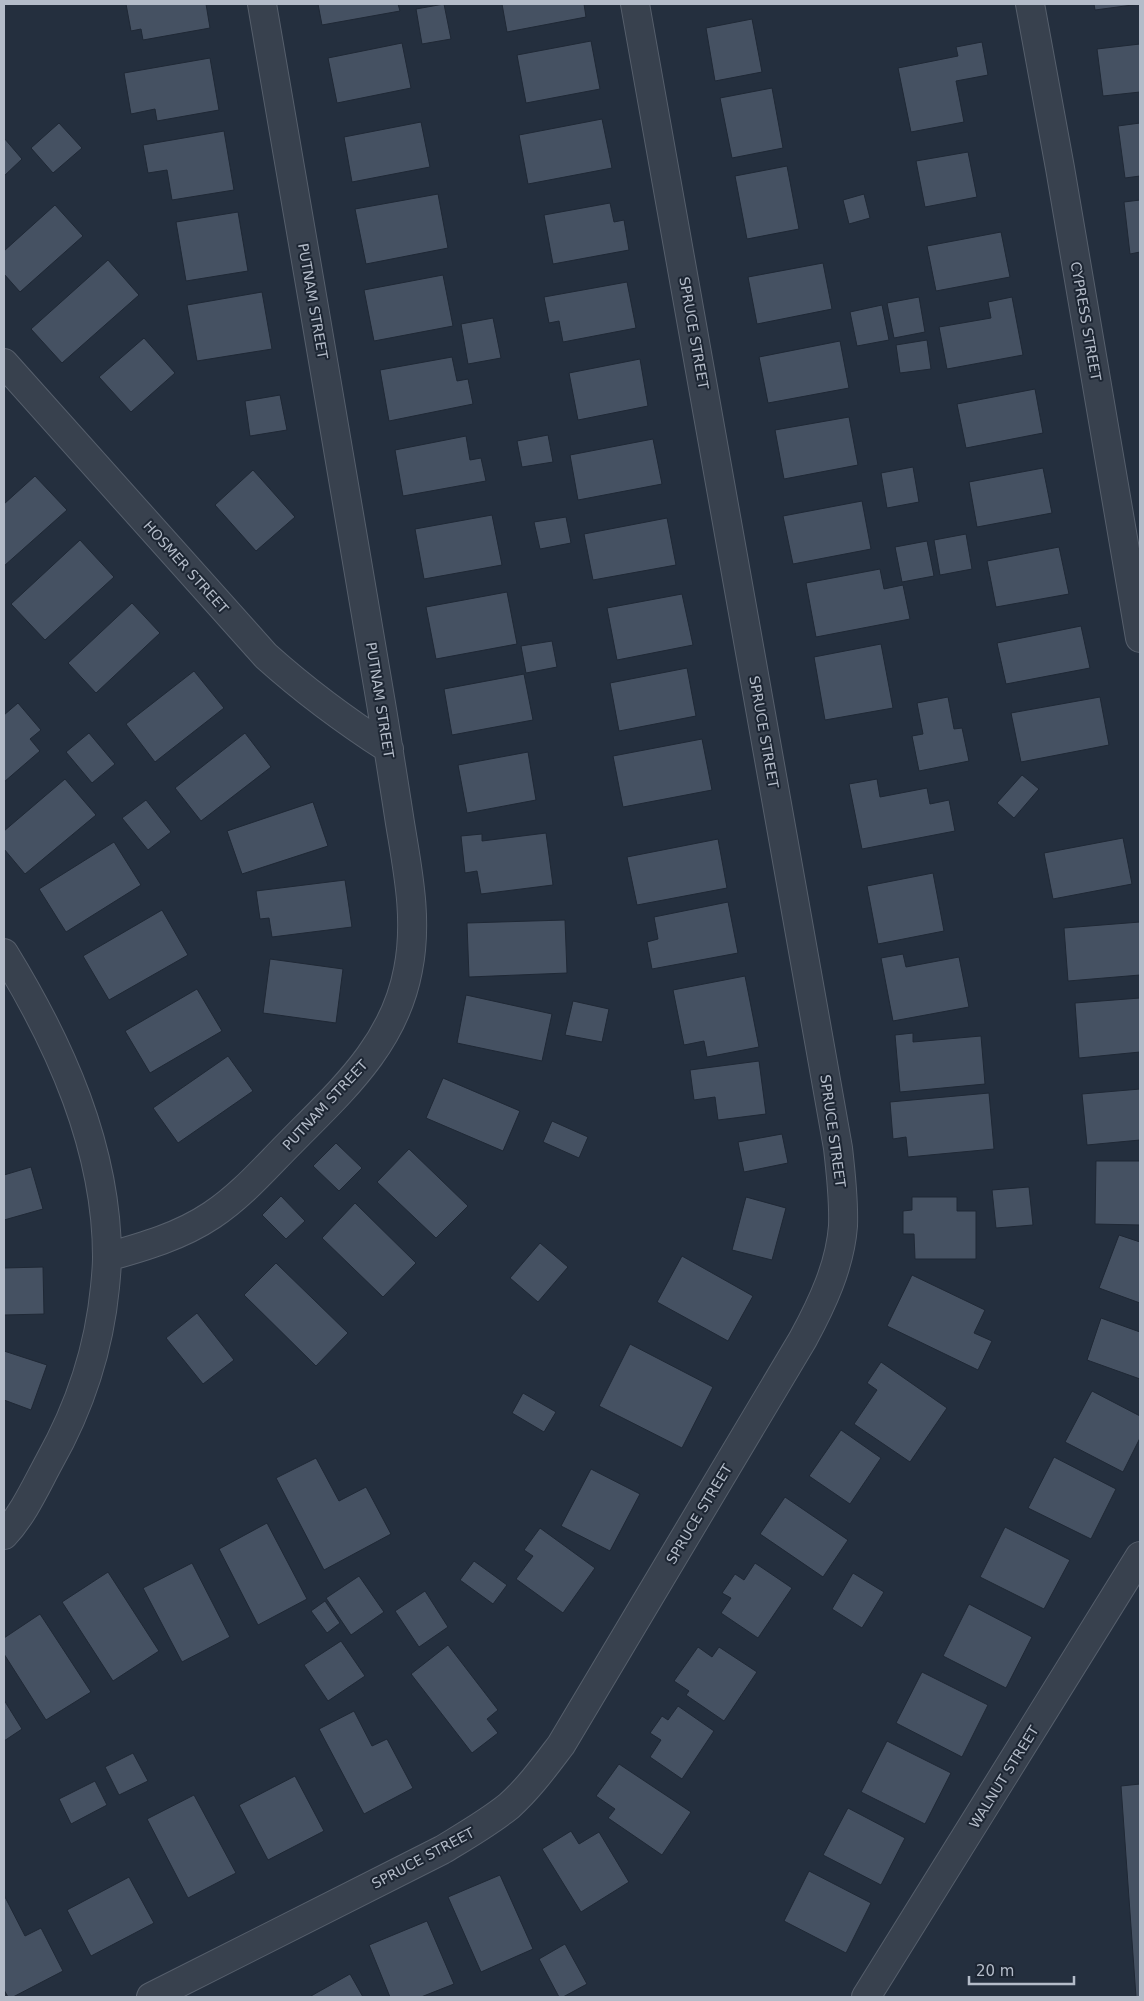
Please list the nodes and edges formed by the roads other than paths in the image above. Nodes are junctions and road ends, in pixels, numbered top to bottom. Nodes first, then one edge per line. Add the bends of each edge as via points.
1 (262, 4) edge
2 (635, 4) edge
3 (1030, 4) edge
4 (4, 363) edge
5 (1140, 638) edge
6 (389, 748) junction
7 (4, 953) edge
8 (107, 1257) junction
9 (4, 1536) edge
10 (1140, 1556) edge
11 (152, 1997) edge
12 (866, 1997) edge

1 - 6 street, PUTNAM STREET
2 - 11 street, SPRUCE STREET via 838,1148 842,1227 835,1264 823,1301 803,1339 561,1745 536,1778 509,1805 442,1850
3 - 5 street, CYPRESS STREET
4 - 6 street, HOSMER STREET via 266,656 343,719
6 - 8 street, PUTNAM STREET via 412,891 414,934 408,972 396,1013 373,1053 241,1193 210,1216 178,1233
7 - 8 street via 51,1040 75,1094 92,1147 103,1201
8 - 9 street via 92,1361 78,1405 40,1479
10 - 12 street, WALNUT STREET

